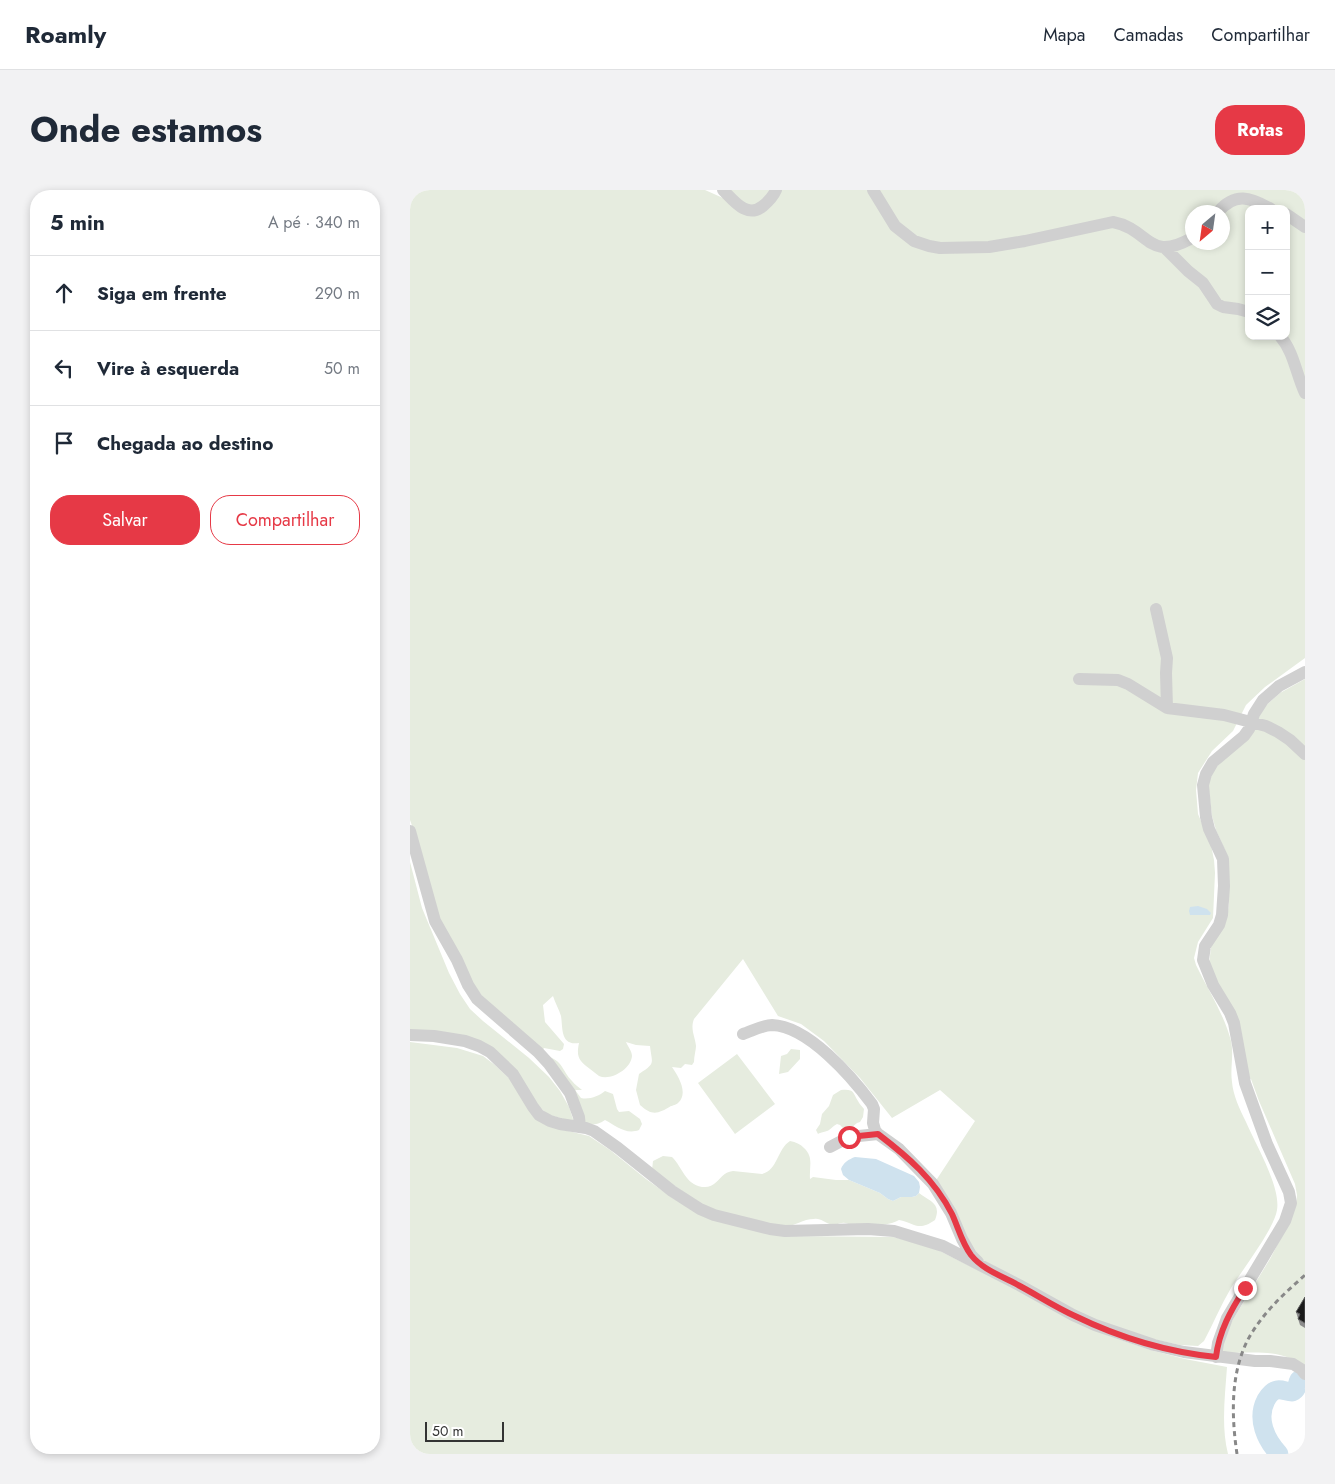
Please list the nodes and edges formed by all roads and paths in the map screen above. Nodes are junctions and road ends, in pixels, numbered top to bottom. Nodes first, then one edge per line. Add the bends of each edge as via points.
1 (723, 190) edge
2 (776, 190) edge
3 (873, 190) edge
4 (1224, 205) edge
5 (1263, 205) edge
6 (1290, 217) edge
7 (1305, 227) edge
8 (1185, 242) edge
9 (1165, 248) junction
10 (1245, 311) edge
11 (1283, 340) edge
12 (1305, 393) edge
13 (1156, 609) dead end
14 (1305, 672) edge
15 (1079, 679) dead end
16 (1167, 708) junction
17 (1252, 723) junction
18 (1305, 754) edge
19 (410, 832) edge
20 (743, 1034) dead end
21 (410, 1035) edge
22 (580, 1126) junction
23 (878, 1134) junction
24 (830, 1147) dead end
25 (983, 1267) junction
26 (1216, 1357) junction
27 (1303, 1372) edge

1 - 2 street via 740,207 752,211 769,201
3 - 9 street via 895,226 914,241 929,246 989,247 1113,222 1124,224 1150,243
4 - 5 street via 1242,198
6 - 7 street
8 - 9 street
9 - 10 street via 1203,283 1217,304
11 - 12 street
13 - 16 street via 1168,658
14 - 17 street via 1279,686 1263,700
15 - 16 street via 1118,680
16 - 17 street via 1207,712
17 - 18 street via 1278,732
17 - 26 street via 1244,736 1213,762 1203,785 1206,817 1223,859 1224,877 1222,915 1205,946 1203,960 1234,1023 1245,1084 1291,1203 1285,1221 1227,1318
19 - 22 street via 435,921 468,985 477,998 549,1064 570,1093
20 - 23 street via 770,1025 796,1031 813,1042 851,1078 872,1104
21 - 22 street via 434,1036 479,1046 513,1074 539,1114 560,1124
22 - 25 street via 594,1131 672,1191 714,1215 785,1231 894,1231 943,1246
23 - 24 street via 849,1137
23 - 25 street via 899,1149 933,1184 971,1255
25 - 26 street via 1095,1325 1154,1345
26 - 27 street via 1293,1364

